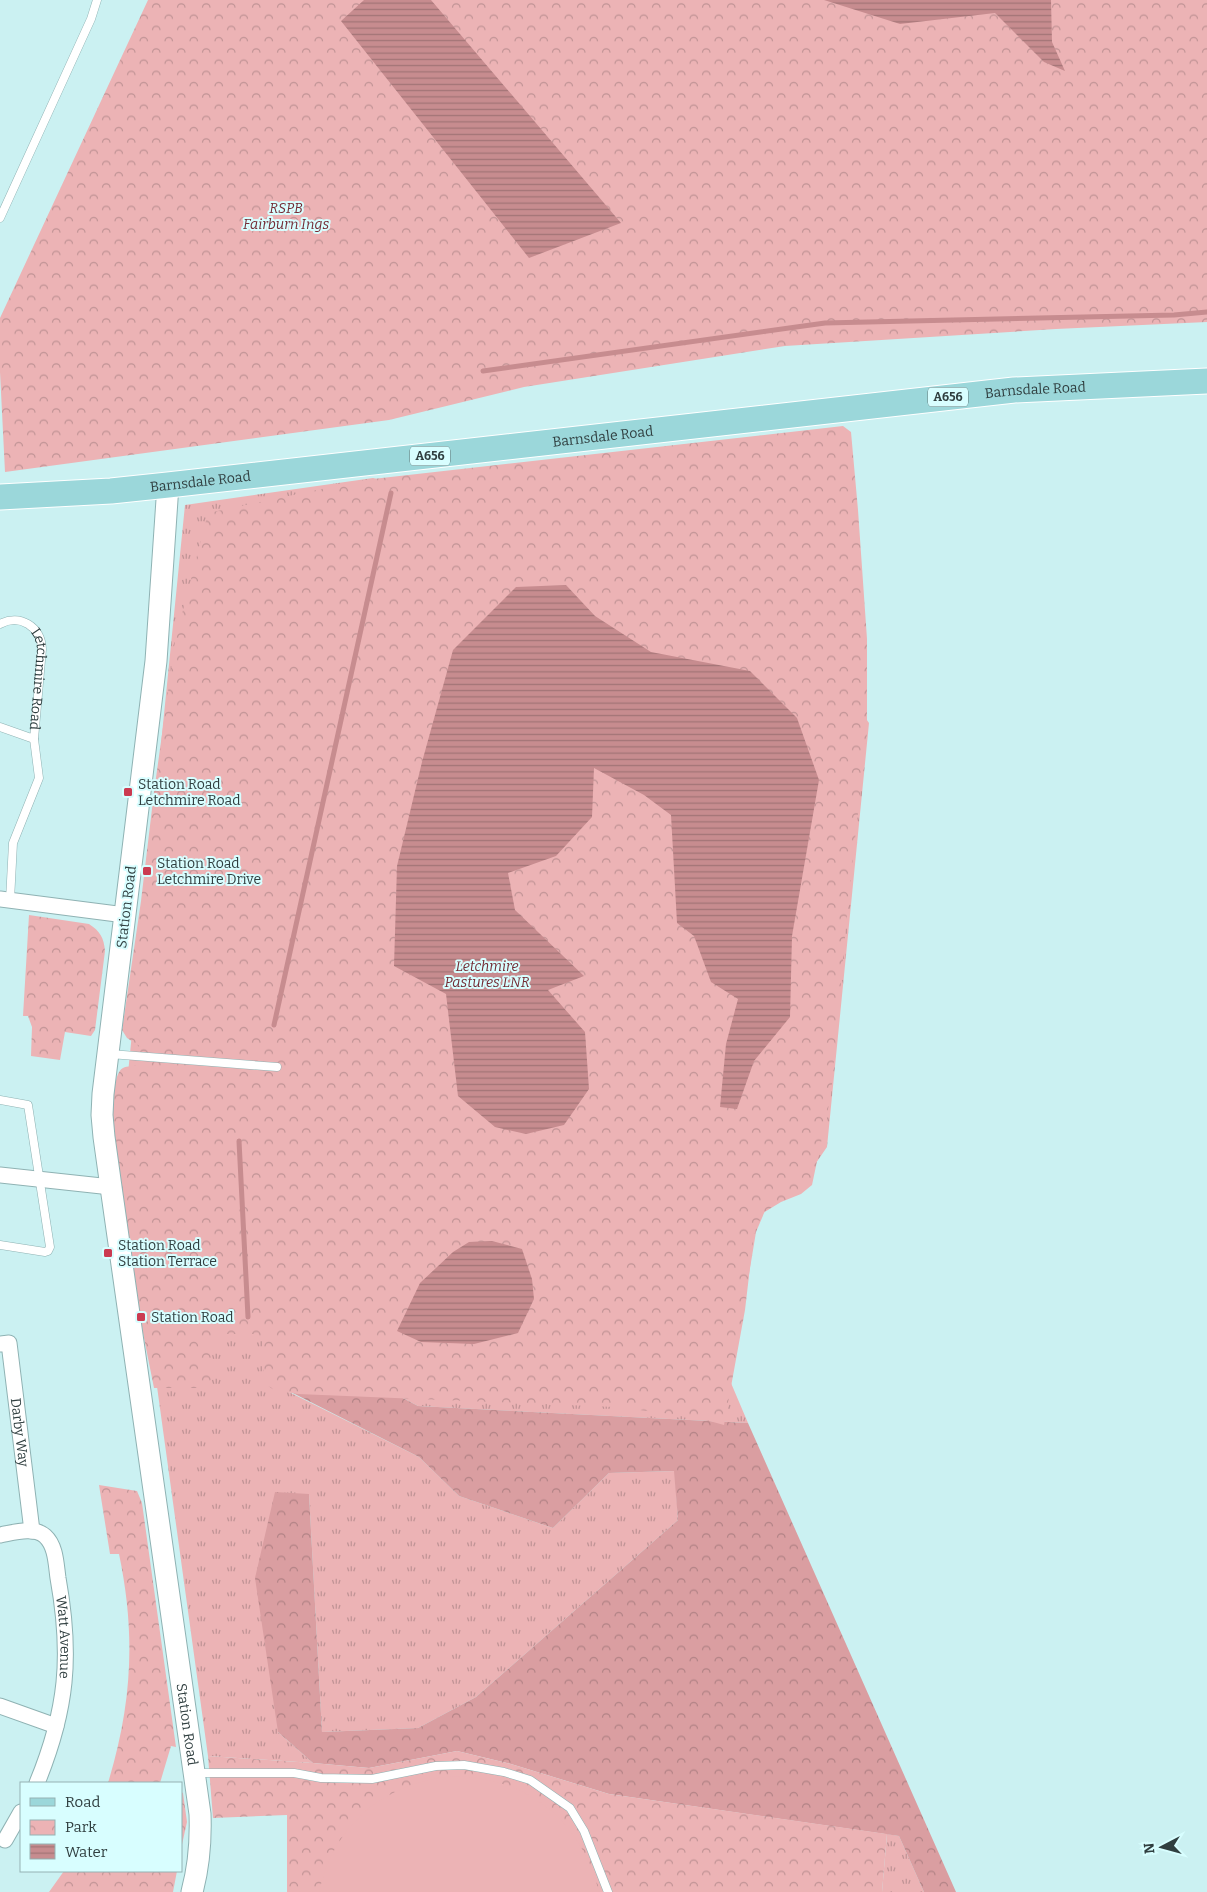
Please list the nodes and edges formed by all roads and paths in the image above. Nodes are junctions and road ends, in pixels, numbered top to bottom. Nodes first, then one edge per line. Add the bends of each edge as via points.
1 (97, 0) edge
2 (0, 218) edge
3 (1207, 381) edge
4 (168, 485) junction
5 (0, 497) edge
6 (0, 624) edge
7 (0, 727) edge
8 (34, 739) junction
9 (5, 899) edge
10 (125, 916) junction
11 (108, 1054) junction
12 (277, 1067) dead end
13 (0, 1100) edge
14 (0, 1175) edge
15 (41, 1180) junction
16 (111, 1187) junction
17 (0, 1245) edge
18 (0, 1344) edge
19 (32, 1531) junction
20 (0, 1535) edge
21 (0, 1706) edge
22 (56, 1726) junction
23 (194, 1773) junction
24 (37, 1782) edge
25 (20, 1814) edge
26 (2, 1841) edge
27 (192, 1892) edge
28 (608, 1892) edge

1 - 2 lane
3 - 4 main road, Barnsdale Road / A656 via 1014,390
4 - 5 main road, Barnsdale Road / A656
4 - 10 street, Station Road via 156,661
6 - 8 lane, Letchmire Road via 21,620 40,636 42,649
7 - 8 lane, Letchmire Road
8 - 9 lane, Letchmire Road via 39,778 13,843
9 - 10 street, Letchmire Road
10 - 11 street, Station Road
11 - 12 lane
11 - 16 street, Station Road via 102,1115
13 - 15 lane via 28,1105
14 - 15 street
15 - 16 street
15 - 17 lane via 49,1250
16 - 23 street, Station Road
18 - 19 street, Darby Way via 10,1343
19 - 20 street
19 - 22 street, Watt Avenue via 44,1535 53,1548 65,1615 64,1694
21 - 22 street
22 - 24 street, Watt Avenue
23 - 27 street, Station Road via 201,1837
23 - 28 lane via 294,1773 321,1778 372,1779 436,1766 464,1765 504,1772 530,1780 570,1808 584,1831
25 - 26 street

